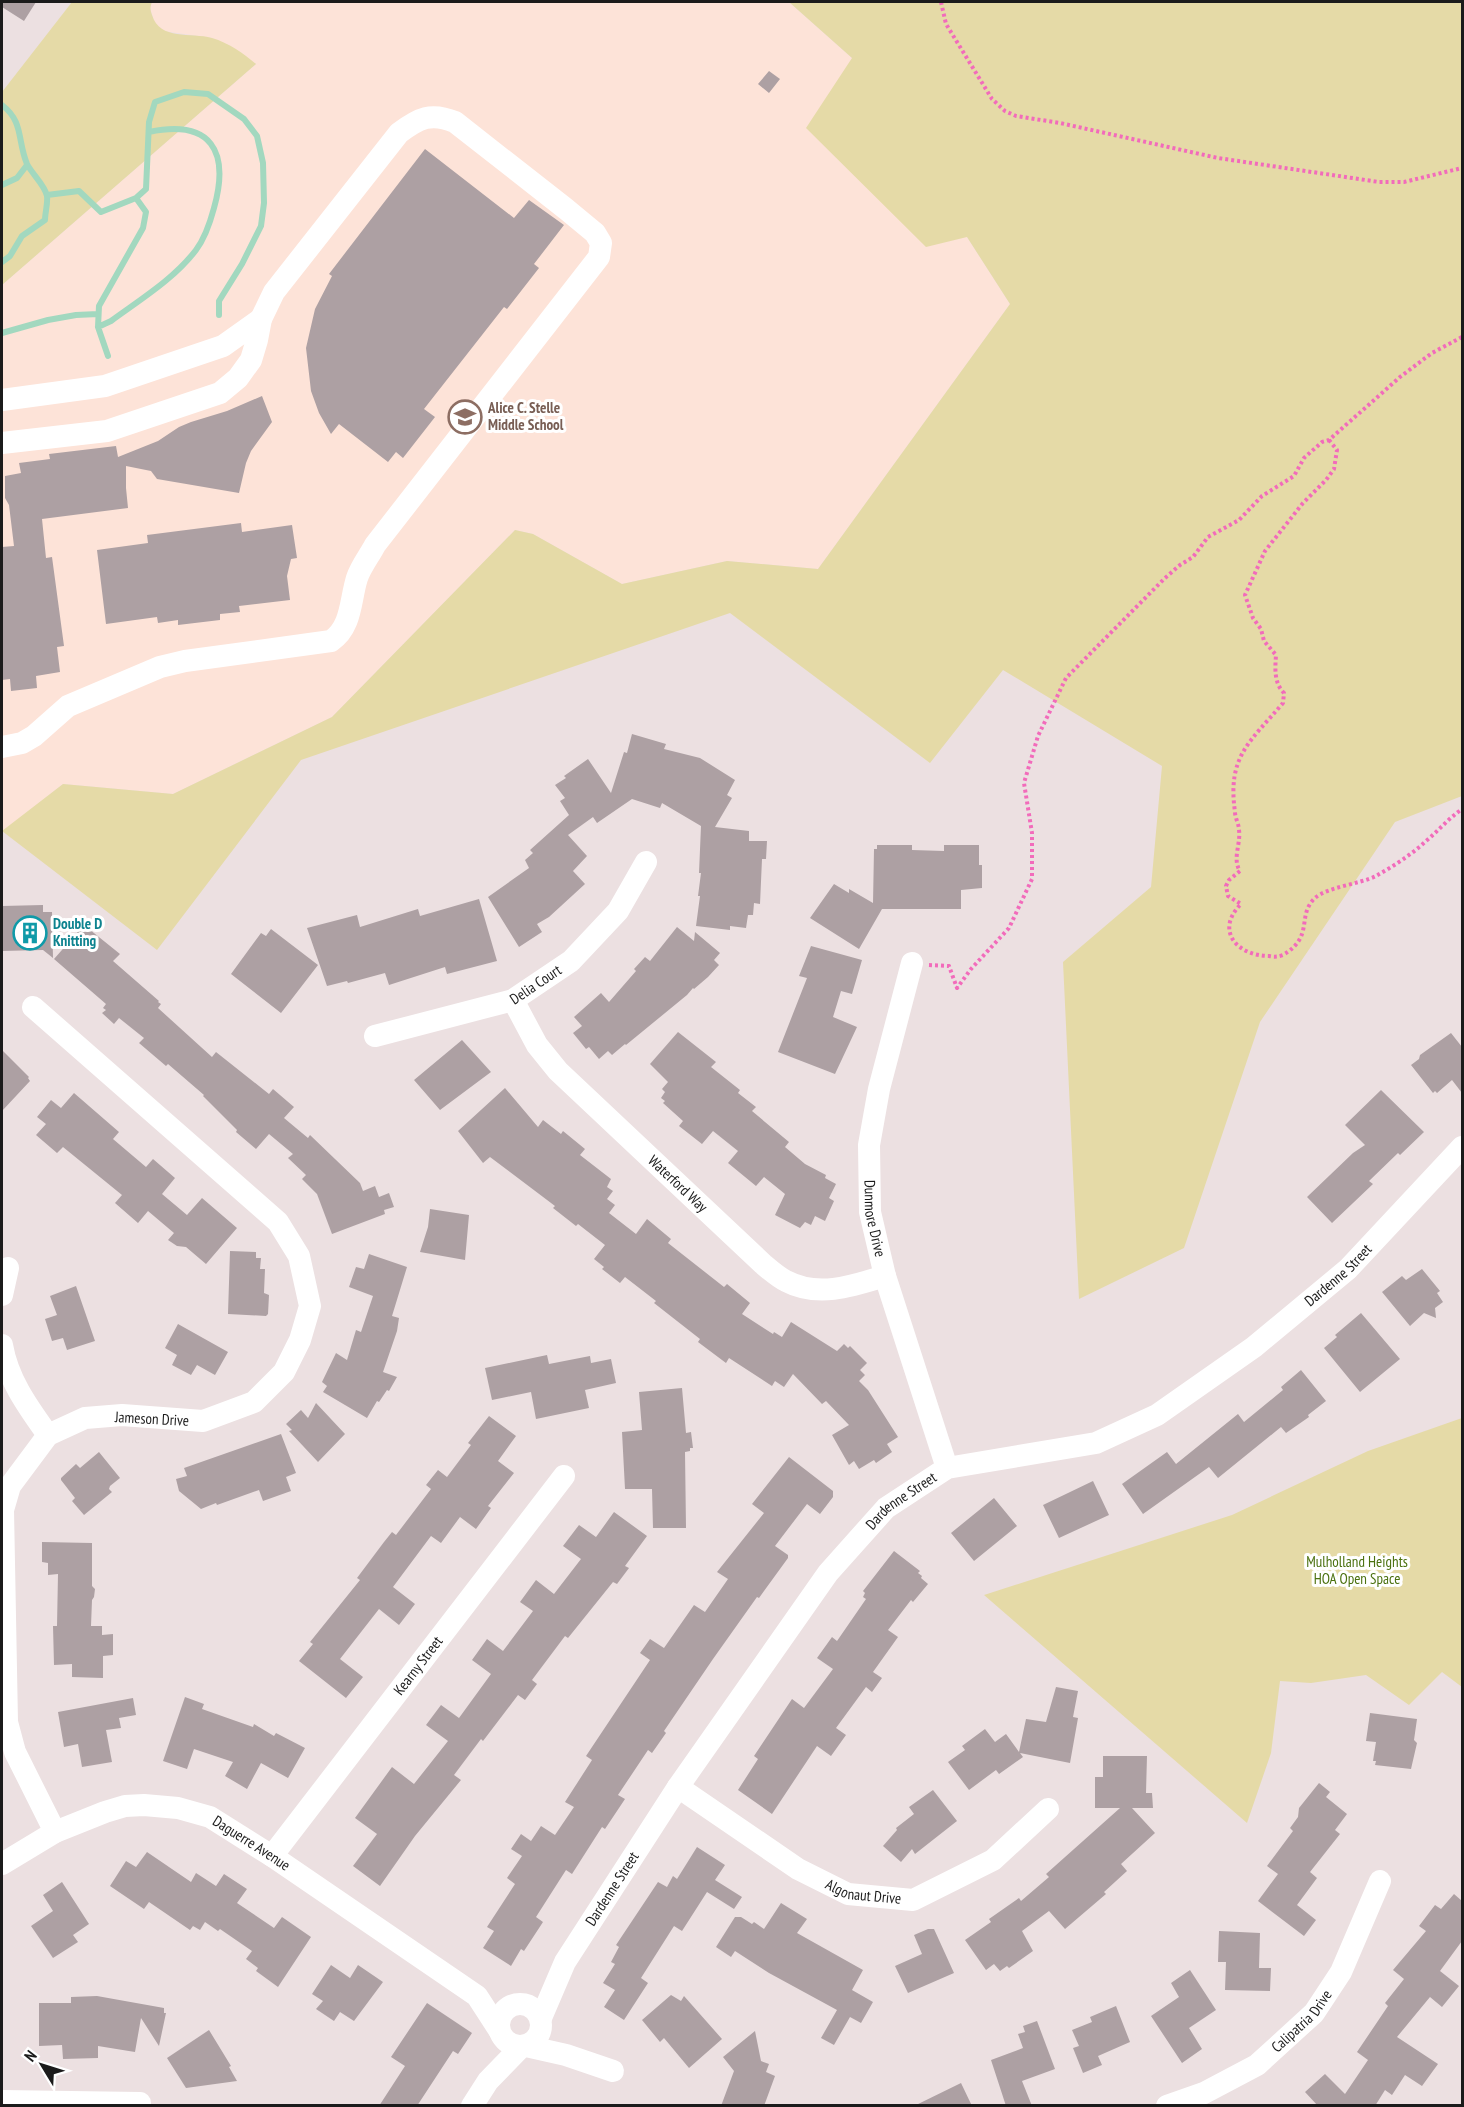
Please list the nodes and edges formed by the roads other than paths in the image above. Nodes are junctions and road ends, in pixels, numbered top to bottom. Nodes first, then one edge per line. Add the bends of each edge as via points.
1 (261, 319) junction
2 (2, 400) edge
3 (2, 443) edge
4 (2, 747) edge
5 (646, 862) dead end
6 (912, 963) road end
7 (513, 1000) junction
8 (33, 1007) dead end
9 (375, 1036) dead end
10 (1462, 1147) edge
11 (8, 1269) dead end
12 (885, 1276) junction
13 (2, 1295) edge
14 (2, 1345) edge
15 (48, 1435) junction
16 (947, 1468) junction
17 (564, 1476) dead end
18 (678, 1787) junction
19 (1048, 1809) dead end
20 (54, 1832) junction
21 (272, 1856) junction
22 (2, 1864) edge
23 (1380, 1881) dead end
24 (565, 1962) junction
25 (477, 1996) junction
26 (518, 2004) junction
27 (541, 2021) junction
28 (500, 2031) junction
29 (524, 2046) junction
30 (566, 2055) junction
31 (613, 2071) dead end
32 (488, 2081) junction
33 (2, 2101) edge
34 (140, 2103) dead end
35 (472, 2106) edge
36 (1167, 2106) edge

1 - 2 street via 223,346 105,386
1 - 3 street via 251,360 220,393 107,431
1 - 4 street via 274,292 399,133 429,117 455,122 595,233 601,243 599,257 375,545 358,576 340,635 331,641 160,667 68,706 34,736
5 - 7 street, Delia Court via 618,911 571,961
6 - 12 street, Dunmore Drive via 879,1089 869,1145 870,1212
7 - 9 street, Delia Court
7 - 12 street, Waterford Way via 537,1045 558,1071 785,1281 815,1290 850,1287
8 - 15 street, Jameson Drive via 278,1222 299,1256 310,1306 300,1340 284,1372 254,1402 203,1422 122,1415 85,1418
10 - 16 street, Dardenne Street via 1348,1269 1254,1347 1157,1415 1096,1443
11 - 13 street
12 - 16 street, Dunmore Drive
14 - 15 street via 20,1396
15 - 20 street, Jameson Drive via 10,1486 3,1521 7,1722 15,1752
16 - 18 street, Dardenne Street via 886,1509 828,1573
17 - 21 street, Kearny Street
18 - 19 street, Algonaut Drive via 798,1869 848,1894 913,1900 993,1860
18 - 24 street, Dardenne Street
20 - 21 street, Daguerre Avenue via 125,1806 178,1808 210,1817
20 - 22 street, Daguerre Avenue
21 - 25 street, Daguerre Avenue
23 - 36 street, Calipatria Drive via 1341,1972 1314,2013 1257,2065 1204,2093
24 - 26 street, Dardenne Street
24 - 27 street, Dardenne Street
25 - 26 street, Daguerre Avenue
25 - 28 street, Daguerre Avenue
26 - 27 street via 532,2006
26 - 28 street via 500,2016
27 - 29 street via 537,2039
27 - 30 street
28 - 29 street via 506,2042
28 - 32 street
29 - 30 street
29 - 32 street
30 - 31 street
32 - 35 street
33 - 34 street

